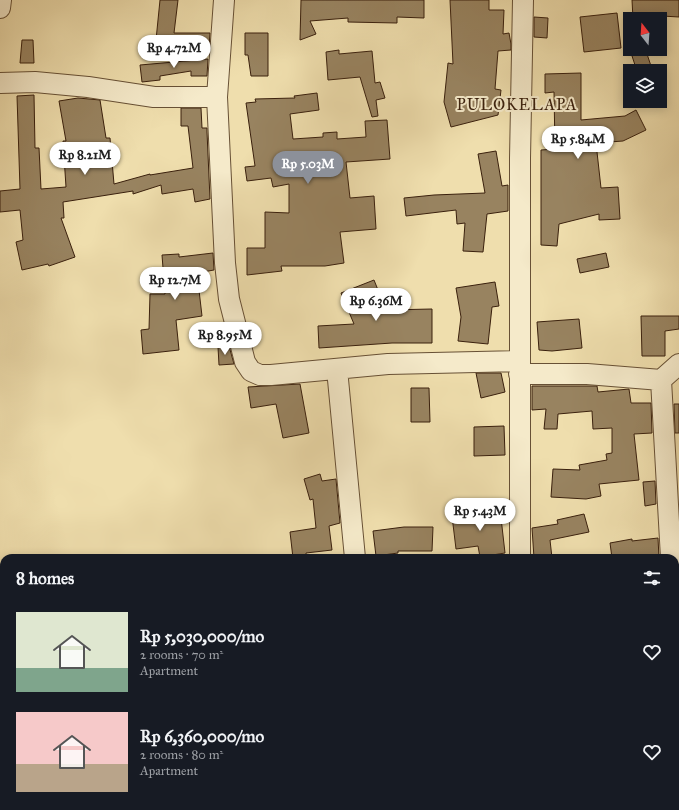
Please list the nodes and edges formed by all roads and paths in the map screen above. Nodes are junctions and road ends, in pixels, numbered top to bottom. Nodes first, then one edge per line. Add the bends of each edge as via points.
1 (1, 0) edge
2 (224, 0) edge
3 (523, 0) edge
4 (0, 8) edge
5 (0, 83) edge
6 (217, 97) junction
7 (679, 364) edge
8 (519, 367) junction
9 (337, 369) junction
10 (661, 380) junction
11 (355, 554) edge
12 (520, 554) edge
13 (671, 554) edge

1 - 4 street
2 - 6 street
3 - 8 street
5 - 6 street via 35,82 154,97
6 - 9 street via 225,263 229,299 245,362 251,371 260,375
7 - 10 street
8 - 9 street via 396,364
8 - 10 street
8 - 12 street
9 - 11 street
10 - 13 street

